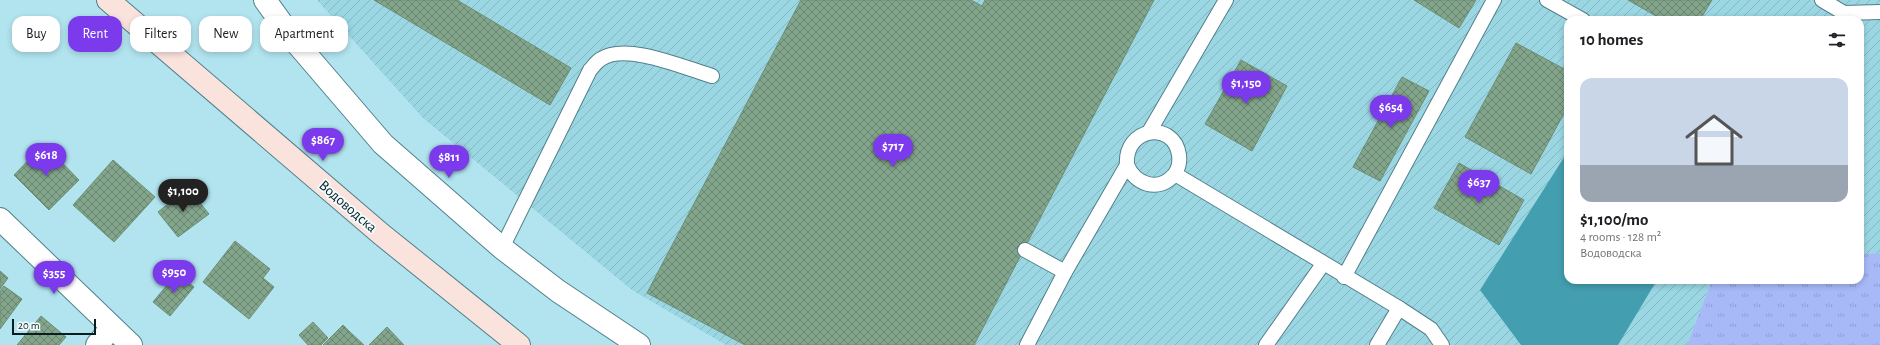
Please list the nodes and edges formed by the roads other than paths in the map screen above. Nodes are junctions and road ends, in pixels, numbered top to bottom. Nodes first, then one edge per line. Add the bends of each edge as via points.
1 (108, 0) edge
2 (265, 0) edge
3 (1226, 0) edge
4 (1494, 0) edge
5 (1547, 0) edge
6 (1822, 0) edge
7 (1880, 12) edge
8 (1576, 16) edge
9 (712, 76) dead end
10 (1149, 132) junction
11 (1127, 165) junction
12 (1174, 174) junction
13 (0, 220) edge
14 (502, 248) junction
15 (1025, 250) dead end
16 (1323, 264) junction
17 (1065, 272) junction
18 (1344, 276) junction
19 (1399, 308) junction
20 (112, 327) junction
21 (97, 345) edge
22 (131, 345) edge
23 (519, 345) edge
24 (639, 345) edge
25 (1027, 345) edge
26 (1266, 345) edge
27 (1377, 345) edge
28 (1442, 345) edge

1 - 23 main road, Водоводска via 381,234
2 - 14 street via 293,39 383,144
3 - 10 lane
4 - 18 lane
5 - 8 lane
6 - 7 lane via 1844,13
9 - 14 lane via 636,53 615,53 600,59 590,70
10 - 11 lane via 1137,138 1128,148
10 - 12 lane via 1166,135 1178,149 1179,162
11 - 12 lane via 1136,179 1152,185 1160,184
11 - 17 lane
12 - 16 lane
13 - 20 street
14 - 24 street via 558,291
15 - 17 lane
16 - 18 lane
16 - 26 lane
17 - 25 lane
18 - 19 lane
19 - 27 lane
19 - 28 lane via 1431,329
20 - 21 street
20 - 22 street

